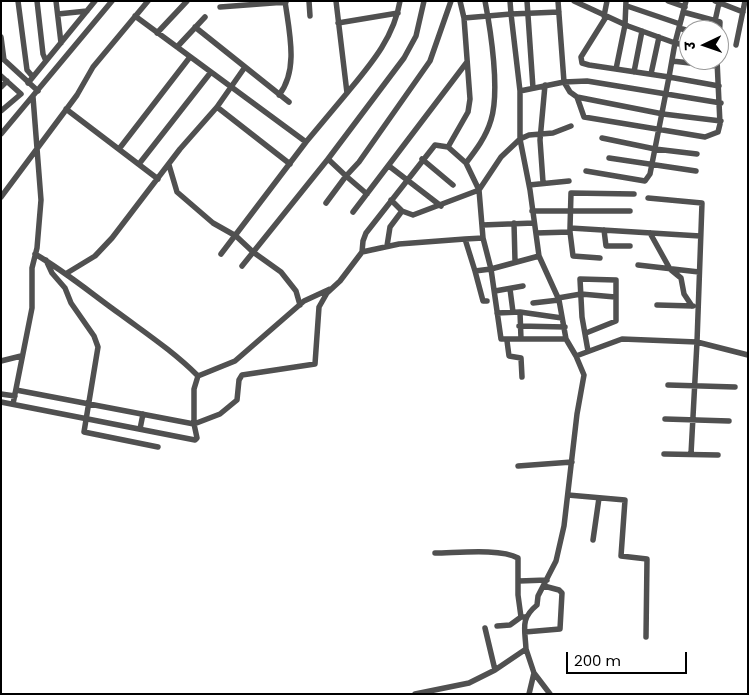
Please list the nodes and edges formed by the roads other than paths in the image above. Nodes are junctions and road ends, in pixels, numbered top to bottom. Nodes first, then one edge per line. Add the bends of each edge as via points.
1 (18, 1) edge
2 (37, 1) edge
3 (56, 1) edge
4 (95, 1) edge
5 (112, 1) edge
6 (148, 1) edge
7 (187, 1) edge
8 (309, 1) edge
9 (336, 1) edge
10 (400, 1) edge
11 (424, 1) edge
12 (451, 1) edge
13 (460, 1) edge
14 (486, 1) edge
15 (510, 1) edge
16 (527, 1) edge
17 (558, 1) edge
18 (574, 1) edge
19 (607, 1) edge
20 (668, 1) edge
21 (745, 1) edge
22 (285, 2) edge
23 (717, 2) edge
24 (626, 4) edge
25 (220, 7) dead end
26 (685, 7) edge
27 (87, 11) junction
28 (559, 12) junction
29 (398, 13) junction
30 (58, 14) junction
31 (511, 14) junction
32 (528, 14) junction
33 (744, 15) edge
34 (136, 16) junction
35 (310, 16) dead end
36 (488, 16) junction
37 (605, 16) junction
38 (205, 17) dead end
39 (464, 18) junction
40 (682, 20) edge
41 (712, 20) edge
42 (714, 20) edge
43 (338, 23) junction
44 (625, 25) junction
45 (679, 26) edge
46 (195, 27) junction
47 (679, 29) edge
48 (642, 32) junction
49 (158, 33) junction
50 (1, 37) edge
51 (658, 37) junction
52 (61, 43) junction
53 (675, 43) junction
54 (679, 44) edge
55 (736, 45) dead end
56 (177, 47) junction
57 (190, 57) junction
58 (3, 59) edge
59 (46, 61) junction
60 (672, 61) junction
61 (679, 61) edge
62 (467, 62) junction
63 (245, 67) junction
64 (616, 69) junction
65 (718, 70) edge
66 (211, 72) junction
67 (634, 72) junction
68 (650, 74) junction
69 (1, 76) edge
70 (33, 76) junction
71 (669, 77) junction
72 (7, 81) junction
73 (28, 82) junction
74 (564, 82) junction
75 (545, 85) junction
76 (719, 86) junction
77 (1, 87) edge
78 (230, 87) junction
79 (533, 88) junction
80 (520, 91) junction
81 (347, 93) junction
82 (36, 94) junction
83 (280, 95) junction
84 (666, 96) junction
85 (577, 97) junction
86 (289, 102) dead end
87 (721, 103) junction
88 (217, 107) junction
89 (66, 109) junction
90 (1, 111) edge
91 (662, 114) junction
92 (720, 121) junction
93 (571, 126) dead end
94 (659, 131) junction
95 (1, 134) edge
96 (540, 134) junction
97 (602, 138) dead end
98 (520, 139) junction
99 (306, 142) junction
100 (448, 147) junction
101 (37, 148) junction
102 (119, 149) junction
103 (656, 149) junction
104 (697, 154) dead end
105 (609, 158) dead end
106 (328, 159) junction
107 (422, 159) junction
108 (466, 163) junction
109 (139, 164) junction
110 (290, 164) junction
111 (169, 165) junction
112 (652, 165) junction
113 (389, 166) junction
114 (586, 171) dead end
115 (696, 171) dead end
116 (346, 176) junction
117 (158, 179) junction
118 (407, 180) junction
119 (569, 181) dead end
120 (543, 182) junction
121 (453, 185) dead end
122 (529, 185) junction
123 (479, 190) junction
124 (367, 194) junction
125 (634, 194) dead end
126 (1, 196) edge
127 (648, 198) dead end
128 (391, 200) junction
129 (326, 203) dead end
130 (440, 206) junction
131 (402, 210) junction
132 (570, 210) junction
133 (532, 211) junction
134 (630, 211) dead end
135 (353, 212) dead end
136 (514, 223) junction
137 (534, 223) junction
138 (482, 225) junction
139 (570, 230) junction
140 (604, 230) junction
141 (536, 232) junction
142 (650, 233) junction
143 (236, 236) junction
144 (700, 236) junction
145 (483, 238) junction
146 (465, 239) junction
147 (387, 246) junction
148 (630, 246) dead end
149 (253, 252) junction
150 (362, 252) junction
151 (35, 254) junction
152 (221, 254) dead end
153 (539, 256) junction
154 (600, 258) dead end
155 (46, 260) junction
156 (515, 261) junction
157 (638, 264) dead end
158 (242, 266) dead end
159 (491, 269) junction
160 (670, 269) junction
161 (475, 271) junction
162 (699, 272) junction
163 (67, 273) junction
164 (523, 286) dead end
165 (334, 287) junction
166 (510, 289) junction
167 (495, 291) junction
168 (582, 294) junction
169 (615, 297) junction
170 (559, 299) junction
171 (487, 301) dead end
172 (533, 303) dead end
173 (657, 304) dead end
174 (300, 305) junction
175 (695, 306) junction
176 (516, 312) junction
177 (497, 313) junction
178 (562, 318) junction
179 (519, 326) junction
180 (565, 327) junction
181 (586, 333) junction
182 (520, 339) junction
183 (566, 339) junction
184 (508, 341) junction
185 (697, 342) junction
186 (588, 352) junction
187 (748, 355) edge
188 (21, 356) junction
189 (576, 356) junction
190 (1, 361) edge
191 (198, 376) junction
192 (522, 377) dead end
193 (668, 384) dead end
194 (695, 384) junction
195 (736, 387) dead end
196 (15, 393) junction
197 (1, 394) edge
198 (1, 402) edge
199 (13, 404) junction
200 (88, 405) junction
201 (143, 414) junction
202 (85, 419) junction
203 (665, 419) dead end
204 (693, 419) junction
205 (729, 422) dead end
206 (194, 424) junction
207 (140, 429) junction
208 (158, 447) dead end
209 (664, 454) dead end
210 (691, 454) junction
211 (718, 455) dead end
212 (572, 462) junction
213 (518, 466) dead end
214 (568, 495) junction
215 (599, 498) junction
216 (592, 540) dead end
217 (435, 553) dead end
218 (519, 581) junction
219 (546, 583) junction
220 (523, 617) junction
221 (497, 626) dead end
222 (485, 628) dead end
223 (526, 632) junction
224 (646, 637) dead end
225 (526, 652) junction
226 (495, 670) junction
227 (534, 673) junction
228 (415, 694) edge
229 (529, 694) edge
230 (550, 694) edge

1 - 70 street via 26,65
2 - 59 street
3 - 30 street
4 - 27 street
5 - 82 street
6 - 34 street
7 - 49 street
8 - 35 street
9 - 43 street
10 - 29 street
11 - 106 street via 416,36 404,58
12 - 116 street via 430,61
13 - 39 street
14 - 36 street
15 - 31 street
16 - 32 street
17 - 28 street
18 - 37 street
19 - 37 street
20 - 26 street
21 - 33 street
22 - 25 street
22 - 83 street via 290,72 288,84
23 - 33 street
23 - 42 street
24 - 44 street
24 - 45 street
26 - 40 street
26 - 41 street
27 - 30 street
27 - 52 street
28 - 32 street
28 - 74 street
29 - 43 street
29 - 81 street via 386,42
30 - 52 street
31 - 32 street
31 - 36 street
31 - 80 street
32 - 79 street
33 - 55 street
34 - 49 street
34 - 89 street via 93,67
36 - 39 street
36 - 108 street via 495,104 482,142
37 - 44 street
37 - 64 street via 581,61 588,66
38 - 46 street
39 - 62 street
43 - 81 street
44 - 48 street
44 - 64 street
46 - 56 street
46 - 63 street
47 - 53 street
48 - 51 street
48 - 67 street
49 - 56 street
50 - 58 street
51 - 53 street
51 - 68 street
52 - 59 street
53 - 54 street
53 - 60 street
56 - 57 street
57 - 66 street
57 - 102 street
58 - 73 street
59 - 70 street
60 - 61 street
60 - 71 street
62 - 100 street via 468,112
62 - 113 street
63 - 78 street
63 - 83 street
64 - 67 street
65 - 76 street
66 - 78 street
66 - 109 street
67 - 68 street
68 - 71 street
69 - 72 street
70 - 73 street
71 - 76 street
71 - 84 street
72 - 77 street
72 - 90 street via 21,94
73 - 82 street
74 - 75 street
74 - 84 street via 587,81
74 - 85 street
75 - 79 street
75 - 96 street
76 - 87 street
78 - 88 street
78 - 99 street
79 - 80 street
80 - 98 street
81 - 99 street
82 - 95 street
82 - 101 street
83 - 86 street
84 - 87 street
84 - 91 street
85 - 91 street
85 - 94 street via 584,117
87 - 92 street
88 - 110 street
88 - 111 street
89 - 101 street
89 - 102 street
91 - 92 street
91 - 94 street
92 - 94 street via 718,132 705,137
93 - 96 street
94 - 103 street
96 - 98 street via 529,134
96 - 120 street
97 - 103 street
98 - 122 street
98 - 123 street via 501,158
99 - 110 street
100 - 107 street via 435,145
100 - 108 street
101 - 126 street
101 - 151 street via 41,200
102 - 109 street
103 - 104 street
103 - 112 street
105 - 112 street
106 - 116 street
106 - 149 street
107 - 118 street
107 - 121 street
108 - 123 street
109 - 117 street
110 - 143 street
111 - 117 street
111 - 143 street via 177,192 213,223
112 - 114 street via 648,179 641,182
112 - 115 street
113 - 118 street
113 - 124 street
116 - 124 street
116 - 129 street
117 - 163 street via 95,256
118 - 128 street
118 - 130 street
119 - 120 street
120 - 122 street
122 - 133 street
123 - 130 street
123 - 138 street
124 - 135 street
125 - 132 street via 572,192 569,194
127 - 144 street via 702,203
128 - 131 street
128 - 150 street via 366,233
130 - 131 street via 413,215
131 - 147 street via 392,223
132 - 133 street
132 - 134 street
132 - 139 street
133 - 137 street
136 - 137 street
136 - 138 street
136 - 156 street
137 - 141 street
138 - 145 street
139 - 140 street
139 - 141 street
139 - 154 street via 573,256
140 - 142 street
140 - 148 street via 606,246
141 - 153 street
142 - 144 street
142 - 160 street
143 - 149 street
143 - 152 street
144 - 162 street
145 - 146 street
145 - 159 street
146 - 147 street
146 - 161 street
147 - 150 street
149 - 158 street
149 - 174 street via 281,272 296,292
150 - 165 street
151 - 155 street
151 - 188 street via 32,308
153 - 156 street
153 - 170 street
155 - 163 street
155 - 200 street via 98,347
156 - 159 street
157 - 160 street
159 - 161 street
159 - 167 street
160 - 162 street
160 - 175 street via 682,278 684,294
161 - 171 street via 483,300
162 - 175 street
163 - 191 street
164 - 166 street
165 - 174 street
165 - 206 street via 319,307 315,364 242,375 237,400 220,414
166 - 167 street
166 - 176 street
167 - 177 street
168 - 169 street
168 - 169 street via 581,278 611,279 616,280
168 - 170 street
168 - 181 street
169 - 181 street via 616,321
170 - 172 street
170 - 178 street
173 - 175 street
174 - 191 street via 235,361
175 - 185 street
176 - 177 street
176 - 178 street
176 - 179 street
177 - 184 street via 500,339
178 - 180 street
179 - 180 street
179 - 182 street
180 - 183 street
181 - 186 street
182 - 183 street
182 - 184 street
183 - 189 street
184 - 192 street via 509,356 521,358
185 - 186 street via 622,339
185 - 187 street
185 - 194 street
186 - 189 street
188 - 190 street
188 - 196 street
189 - 212 street via 584,375 576,414
191 - 206 street via 194,389
193 - 194 street
194 - 195 street
194 - 204 street
196 - 197 street
196 - 199 street
196 - 200 street
198 - 199 street
199 - 202 street
200 - 201 street
200 - 202 street
201 - 206 street
201 - 207 street
202 - 207 street
202 - 208 street via 84,432
203 - 204 street
204 - 205 street
204 - 210 street
206 - 207 street via 195,440
209 - 210 street
210 - 211 street
212 - 213 street
212 - 214 street
214 - 215 street
214 - 219 street via 556,561
215 - 216 street
215 - 224 street via 625,500 621,556 647,559
217 - 218 street via 512,554 518,558
218 - 219 street
218 - 220 street via 518,595
219 - 220 street via 537,605
219 - 223 street via 562,593 560,629
220 - 221 street via 510,625
220 - 223 street
222 - 226 street
223 - 225 street
225 - 226 street
225 - 227 street
226 - 228 street via 469,683
227 - 229 street
227 - 230 street

